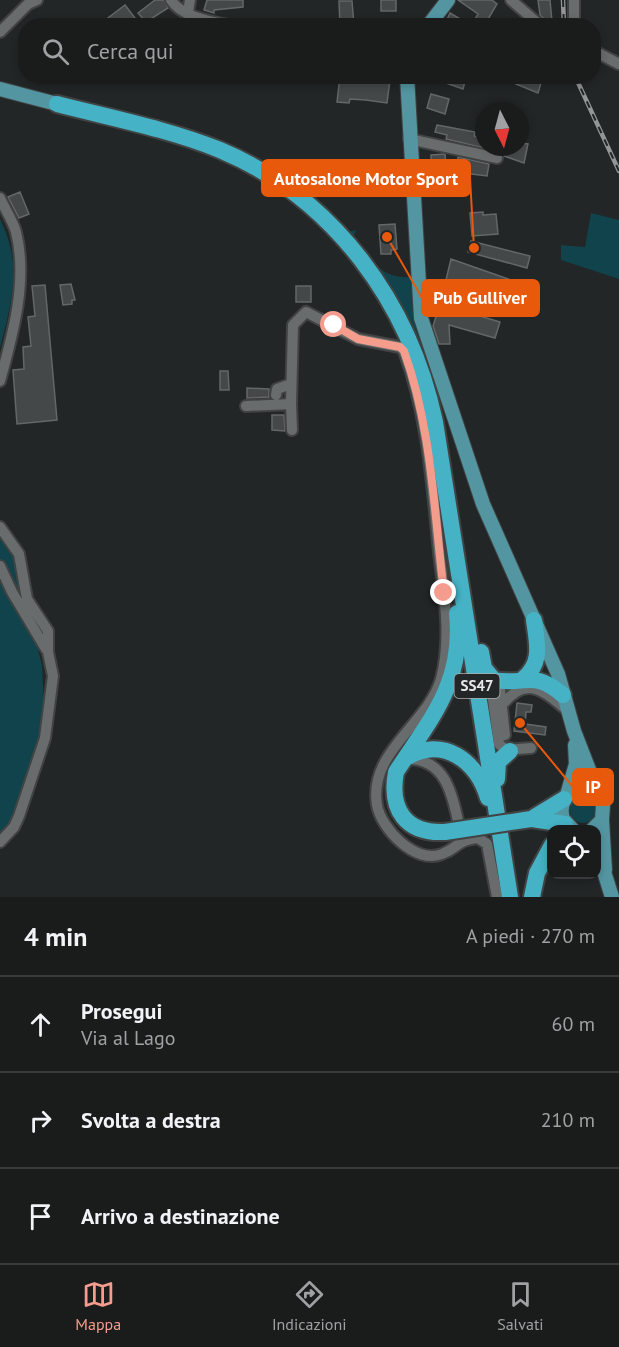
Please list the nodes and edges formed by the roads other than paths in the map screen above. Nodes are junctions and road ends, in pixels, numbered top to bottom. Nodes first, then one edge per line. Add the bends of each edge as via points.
1 (171, 0) edge
2 (190, 0) edge
3 (448, 0) edge
4 (511, 0) edge
5 (574, 0) edge
6 (34, 1) edge
7 (188, 12) junction
8 (202, 18) edge
9 (434, 18) edge
10 (532, 18) edge
11 (574, 18) edge
12 (0, 32) edge
13 (601, 55) edge
14 (619, 64) edge
15 (407, 84) edge
16 (0, 89) edge
17 (57, 104) joint
18 (409, 140) junction
19 (497, 158) dead end
20 (0, 198) edge
21 (0, 381) edge
22 (291, 384) junction
23 (276, 395) dead end
24 (291, 404) junction
25 (246, 406) dead end
26 (292, 430) dead end
27 (0, 527) edge
28 (456, 563) junction
29 (0, 566) edge
30 (534, 621) junction
31 (48, 652) junction
32 (523, 679) junction
33 (494, 680) junction
34 (563, 695) junction
35 (502, 705) junction
36 (569, 712) junction
37 (574, 731) junction
38 (531, 748) dead end
39 (508, 750) junction
40 (405, 759) junction
41 (565, 797) junction
42 (600, 798) junction
43 (496, 810) junction
44 (538, 817) junction
45 (458, 822) dead end
46 (563, 825) edge
47 (568, 825) edge
48 (597, 825) edge
49 (500, 835) junction
50 (0, 842) edge
51 (601, 848) edge
52 (547, 854) edge
53 (601, 862) edge
54 (605, 870) junction
55 (497, 897) edge
56 (510, 897) edge
57 (532, 897) edge
58 (612, 897) edge

1 - 7 street
2 - 7 street
3 - 9 main road
4 - 10 street
5 - 11 street
6 - 12 street
7 - 8 street
13 - 14 street
15 - 18 main road
16 - 17 main road, SS47
17 - 28 highway, SS47 via 189,139 246,163 320,214 359,255 389,299 422,370 435,422
18 - 19 street
18 - 30 main road via 418,295 429,344 483,504
20 - 21 street via 15,229 20,253 14,332
22 - 23 street via 277,389
22 - 24 street
22 - 55 street via 292,325 306,312 358,339 400,347 408,364 433,477 446,656 430,703 384,762 376,787 377,805 384,825 398,842 425,855 442,855 462,840 478,838 487,844
24 - 25 street
24 - 26 street
27 - 31 street via 19,554 27,599 48,631
28 - 33 highway via 473,606 484,668
28 - 40 highway via 457,635 452,677 434,717
28 - 43 highway, SS47
29 - 31 street
30 - 32 highway via 538,659
30 - 34 main road via 558,674
31 - 50 street via 52,676 45,738 19,816
32 - 33 highway
32 - 34 highway via 537,679
33 - 35 street
33 - 39 street via 491,685 499,744
34 - 36 main road
35 - 36 street via 524,687 543,691
35 - 39 street
36 - 37 main road
37 - 41 main road via 576,764
37 - 42 main road
38 - 39 street
39 - 43 highway via 498,762
40 - 44 highway, bridge via 394,783 397,807 415,827 429,833 445,832
40 - 45 street via 430,763 442,773
40 - 49 highway via 423,750 437,749 467,761 484,785
41 - 42 main road via 585,789
41 - 44 highway
41 - 47 main road via 561,809
42 - 48 main road via 604,809
43 - 49 highway, SS47
44 - 46 highway
49 - 56 highway, SS47
51 - 54 main road
52 - 57 highway via 537,873
53 - 54 main road
54 - 58 main road

